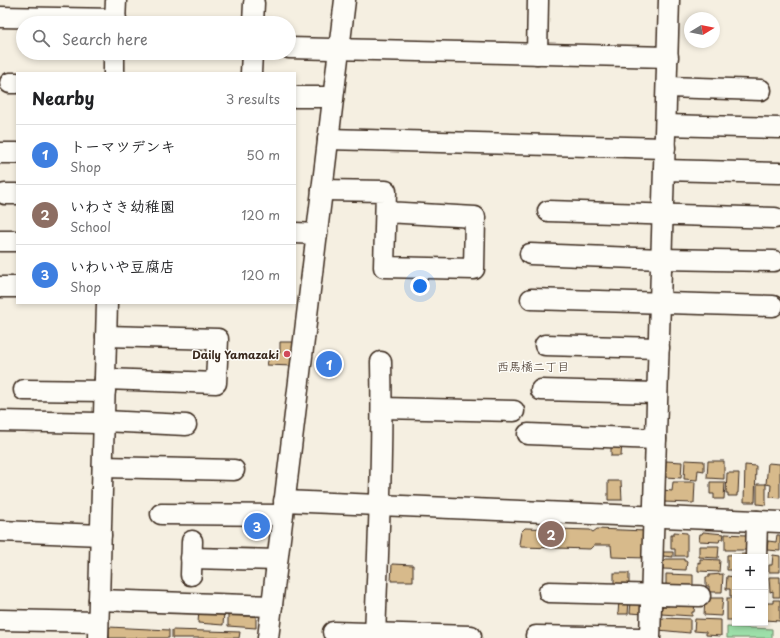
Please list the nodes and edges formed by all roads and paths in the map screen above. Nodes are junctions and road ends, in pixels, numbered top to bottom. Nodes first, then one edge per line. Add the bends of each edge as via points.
1 (345, 0) edge
2 (538, 0) edge
3 (669, 0) edge
4 (254, 3) dead end
5 (116, 14) edge
6 (39, 16) edge
7 (253, 16) edge
8 (0, 17) edge
9 (16, 17) edge
10 (296, 48) edge
11 (339, 49) junction
12 (537, 54) junction
13 (668, 57) junction
14 (114, 60) edge
15 (252, 60) edge
16 (114, 72) edge
17 (251, 72) edge
18 (667, 87) junction
19 (761, 90) dead end
20 (296, 97) edge
21 (333, 97) junction
22 (666, 126) junction
23 (780, 128) edge
24 (328, 139) junction
25 (665, 148) junction
26 (0, 153) edge
27 (16, 153) edge
28 (664, 170) junction
29 (780, 173) edge
30 (322, 190) junction
31 (548, 211) dead end
32 (386, 212) junction
33 (663, 215) junction
34 (775, 218) dead end
35 (296, 233) edge
36 (317, 234) junction
37 (0, 241) edge
38 (16, 241) edge
39 (530, 254) dead end
40 (662, 259) junction
41 (774, 261) dead end
42 (0, 286) edge
43 (16, 287) edge
44 (531, 300) dead end
45 (107, 304) edge
46 (660, 304) junction
47 (773, 306) dead end
48 (106, 336) junction
49 (545, 345) dead end
50 (659, 348) junction
51 (381, 362) dead end
52 (105, 385) junction
53 (24, 390) dead end
54 (541, 390) dead end
55 (657, 393) junction
56 (382, 408) junction
57 (514, 411) dead end
58 (0, 421) edge
59 (104, 421) junction
60 (186, 425) dead end
61 (528, 434) dead end
62 (656, 439) junction
63 (103, 467) junction
64 (234, 470) dead end
65 (380, 506) junction
66 (284, 508) junction
67 (161, 514) dead end
68 (654, 517) junction
69 (757, 521) junction
70 (780, 522) edge
71 (0, 531) edge
72 (100, 535) junction
73 (756, 554) edge
74 (191, 558) dead end
75 (277, 560) junction
76 (549, 592) dead end
77 (652, 595) junction
78 (700, 596) dead end
79 (99, 600) junction
80 (272, 606) junction
81 (0, 620) edge
82 (98, 630) edge
83 (332, 632) dead end
84 (375, 636) edge
85 (471, 636) dead end
86 (536, 636) dead end
87 (268, 638) edge
88 (639, 638) edge
89 (650, 638) edge

1 - 11 street
2 - 12 street
3 - 13 street
4 - 7 street
5 - 6 street
8 - 9 street
10 - 11 street
11 - 12 street
11 - 21 street
12 - 13 street
13 - 18 street
14 - 16 street
15 - 17 street
18 - 19 street
18 - 22 street
20 - 21 street
21 - 24 street
22 - 23 street
22 - 25 street
24 - 25 street
24 - 30 street
25 - 28 street
26 - 27 street
28 - 29 street
28 - 33 street
30 - 32 street via 386,191
30 - 36 street
31 - 33 street
32 - 32 street via 384,267 474,269 475,217
33 - 34 street
33 - 40 street
35 - 36 street
36 - 66 street
37 - 38 street
39 - 40 street
40 - 41 street
40 - 46 street
42 - 43 street
44 - 46 street
45 - 48 street
46 - 47 street
46 - 50 street
48 - 52 street
48 - 52 street via 218,339 216,383
49 - 50 street
50 - 55 street
51 - 56 street
52 - 53 street
52 - 59 street
54 - 55 street
55 - 62 street
56 - 57 street
56 - 65 street
58 - 59 street
59 - 60 street
59 - 63 street
61 - 62 street
62 - 68 street
63 - 64 street
63 - 72 street
65 - 66 street
65 - 68 street
65 - 84 street
66 - 67 street
66 - 75 street
68 - 69 street
68 - 77 street
69 - 70 street
69 - 73 street
71 - 72 street
72 - 79 street
74 - 75 street
75 - 80 street
76 - 77 street
77 - 78 street
77 - 89 street
79 - 80 street
79 - 82 street
80 - 87 street
81 - 82 street
83 - 84 street
84 - 85 street
86 - 88 street

